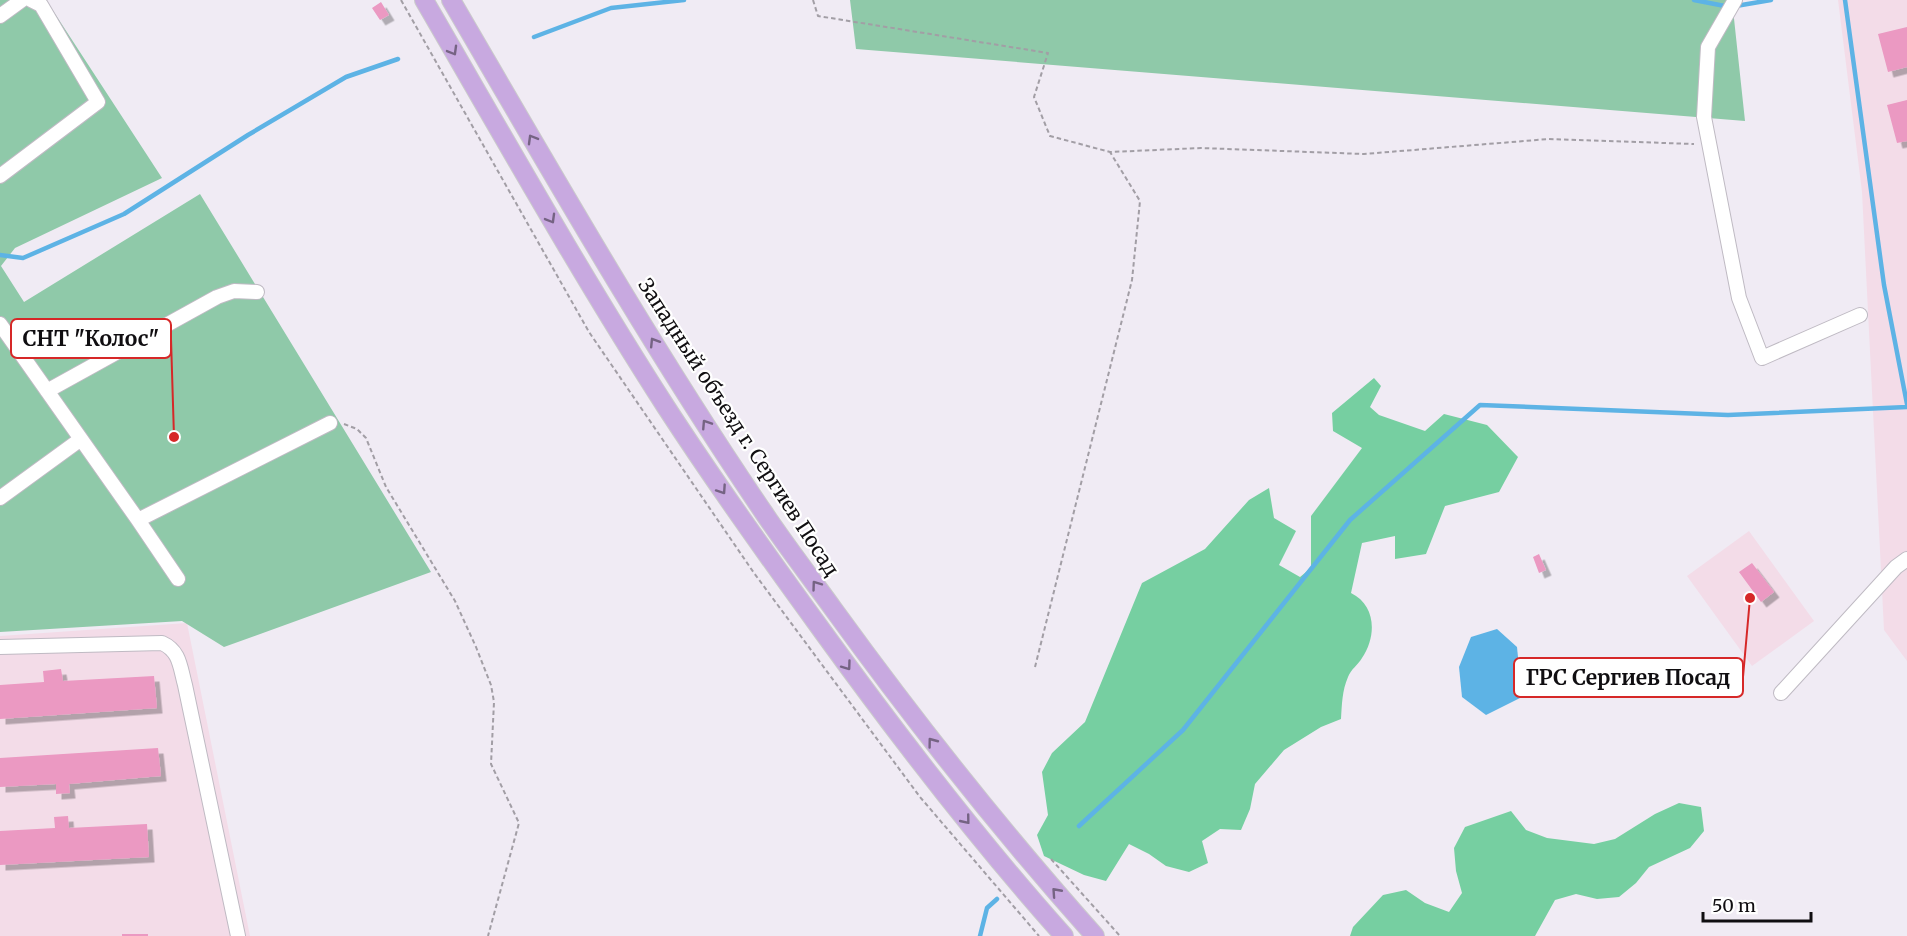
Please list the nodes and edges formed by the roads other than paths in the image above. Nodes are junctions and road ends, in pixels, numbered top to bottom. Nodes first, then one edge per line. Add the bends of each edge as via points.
1 (22, 0) edge
2 (31, 0) edge
3 (424, 0) edge
4 (451, 0) edge
5 (1735, 0) edge
6 (0, 16) edge
7 (0, 176) edge
8 (257, 292) dead end
9 (1860, 315) dead end
10 (0, 324) edge
11 (47, 391) junction
12 (330, 423) road end
13 (81, 439) junction
14 (0, 498) edge
15 (138, 520) junction
16 (1907, 559) edge
17 (178, 579) dead end
18 (0, 647) edge
19 (1781, 693) dead end
20 (238, 936) edge
21 (1064, 936) edge
22 (1095, 936) edge

1 - 6 street
2 - 7 street via 41,5 98,102
3 -> 21 main road via 558,231 666,406 748,529 935,783
22 -> 4 main road, Западный объезд г. Сергиев Посад via 951,767 765,515 684,392
5 - 9 street via 1708,47 1704,117 1739,298 1762,358
8 - 11 street via 234,291 217,297
10 - 11 street
11 - 13 street
12 - 15 street
13 - 14 street
13 - 15 street
15 - 17 street
16 - 19 street
18 - 20 street via 162,643 171,647 185,686

